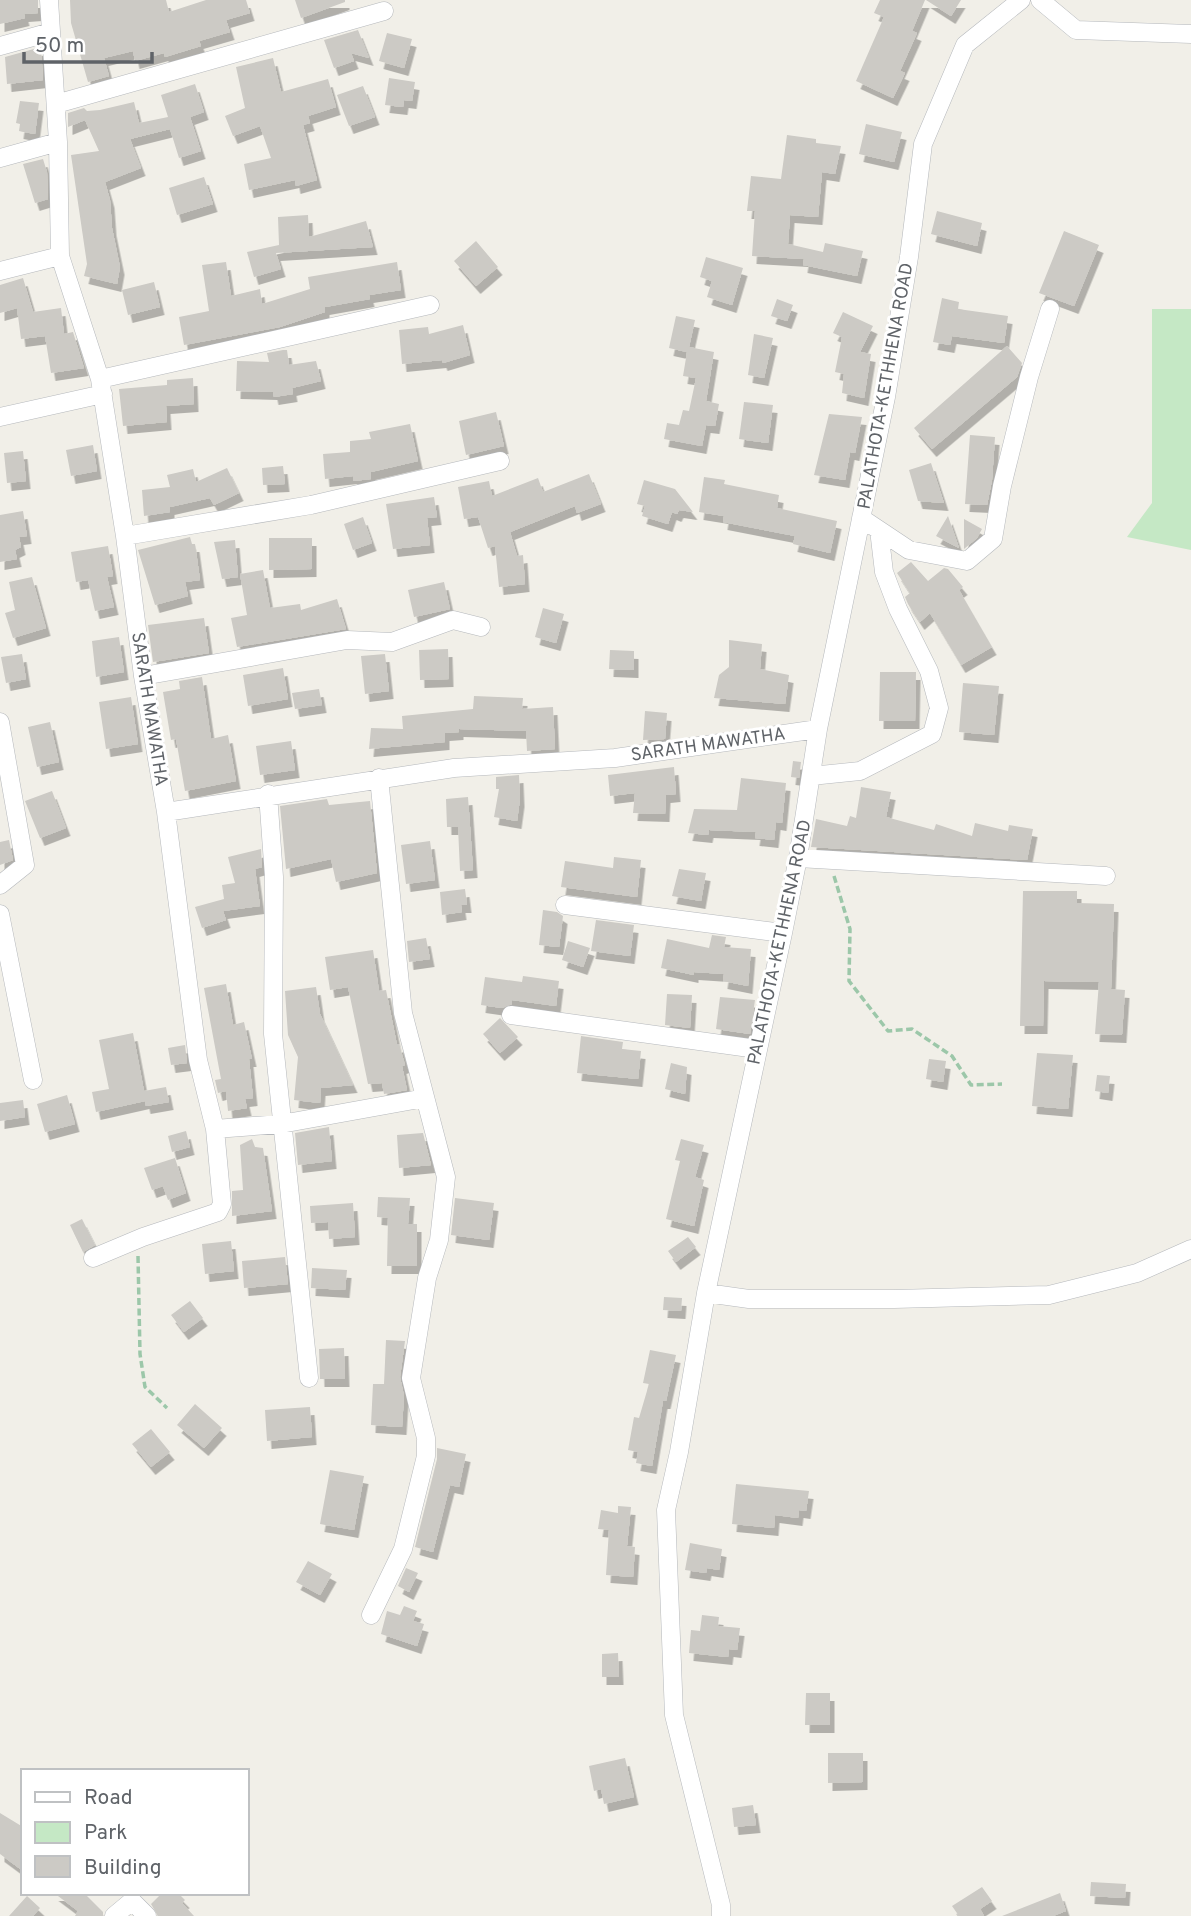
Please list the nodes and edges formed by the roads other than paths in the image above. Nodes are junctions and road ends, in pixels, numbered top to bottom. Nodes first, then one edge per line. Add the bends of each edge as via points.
1 (49, 0) edge
2 (1021, 0) edge
3 (1040, 0) edge
4 (384, 11) dead end
5 (51, 32) junction
6 (1191, 34) edge
7 (0, 46) edge
8 (56, 104) junction
9 (58, 142) junction
10 (0, 158) edge
11 (60, 256) junction
12 (0, 271) edge
13 (430, 305) dead end
14 (1050, 309) dead end
15 (101, 386) junction
16 (0, 417) edge
17 (500, 461) dead end
18 (861, 518) junction
19 (879, 530) junction
20 (125, 537) junction
21 (481, 626) dead end
22 (143, 676) junction
23 (0, 722) edge
24 (818, 729) junction
25 (811, 776) junction
26 (379, 778) junction
27 (268, 794) junction
28 (166, 812) junction
29 (798, 858) junction
30 (1106, 876) dead end
31 (0, 885) edge
32 (565, 905) dead end
33 (0, 914) edge
34 (783, 933) junction
35 (511, 1015) dead end
36 (757, 1049) junction
37 (33, 1080) dead end
38 (425, 1098) junction
39 (281, 1124) junction
40 (215, 1129) junction
41 (1191, 1249) edge
42 (93, 1258) dead end
43 (706, 1293) junction
44 (309, 1378) dead end
45 (370, 1615) dead end
46 (114, 1916) edge
47 (147, 1916) edge
48 (721, 1916) edge

1 - 5 street, SARATH MAWATHA
2 - 18 street, PALATHOTA-KETHHENA ROAD via 965,45 923,144 897,334
3 - 6 street via 1076,30
4 - 8 street
5 - 7 street
5 - 8 street, SARATH MAWATHA
8 - 9 street, SARATH MAWATHA
9 - 10 street
9 - 11 street, SARATH MAWATHA
11 - 12 street
11 - 15 street, SARATH MAWATHA
13 - 15 street
14 - 19 street via 1028,377 993,539 967,561 909,550
15 - 16 street
15 - 20 street, SARATH MAWATHA
17 - 20 street via 312,505
18 - 19 street
18 - 24 street, PALATHOTA-KETHHENA ROAD
19 - 25 street via 884,572 929,671 939,708 932,734 860,771
20 - 22 street, SARATH MAWATHA
21 - 22 street via 453,620 392,642 347,640
22 - 28 street, SARATH MAWATHA
23 - 31 street via 25,865
24 - 25 street, PALATHOTA-KETHHENA ROAD
24 - 26 street, SARATH MAWATHA via 615,758 454,768
25 - 29 street, PALATHOTA-KETHHENA ROAD
26 - 27 street, SARATH MAWATHA
26 - 38 street via 403,1013
27 - 28 street, SARATH MAWATHA
27 - 39 street via 274,877 273,1034
28 - 40 street via 198,1060
29 - 30 street
29 - 34 street, PALATHOTA-KETHHENA ROAD
32 - 34 street
33 - 37 street
34 - 36 street, PALATHOTA-KETHHENA ROAD
35 - 36 street
36 - 43 street, PALATHOTA-KETHHENA ROAD
38 - 39 street
38 - 45 street via 446,1177 439,1240 426,1278 411,1378 426,1456 403,1549
39 - 40 street
39 - 44 street
40 - 42 street via 222,1204 218,1212
41 - 43 street via 1137,1273 1049,1295 749,1299
43 - 48 street, PALATHOTA-KETHHENA ROAD via 666,1510 674,1715
46 - 47 street via 132,1901

